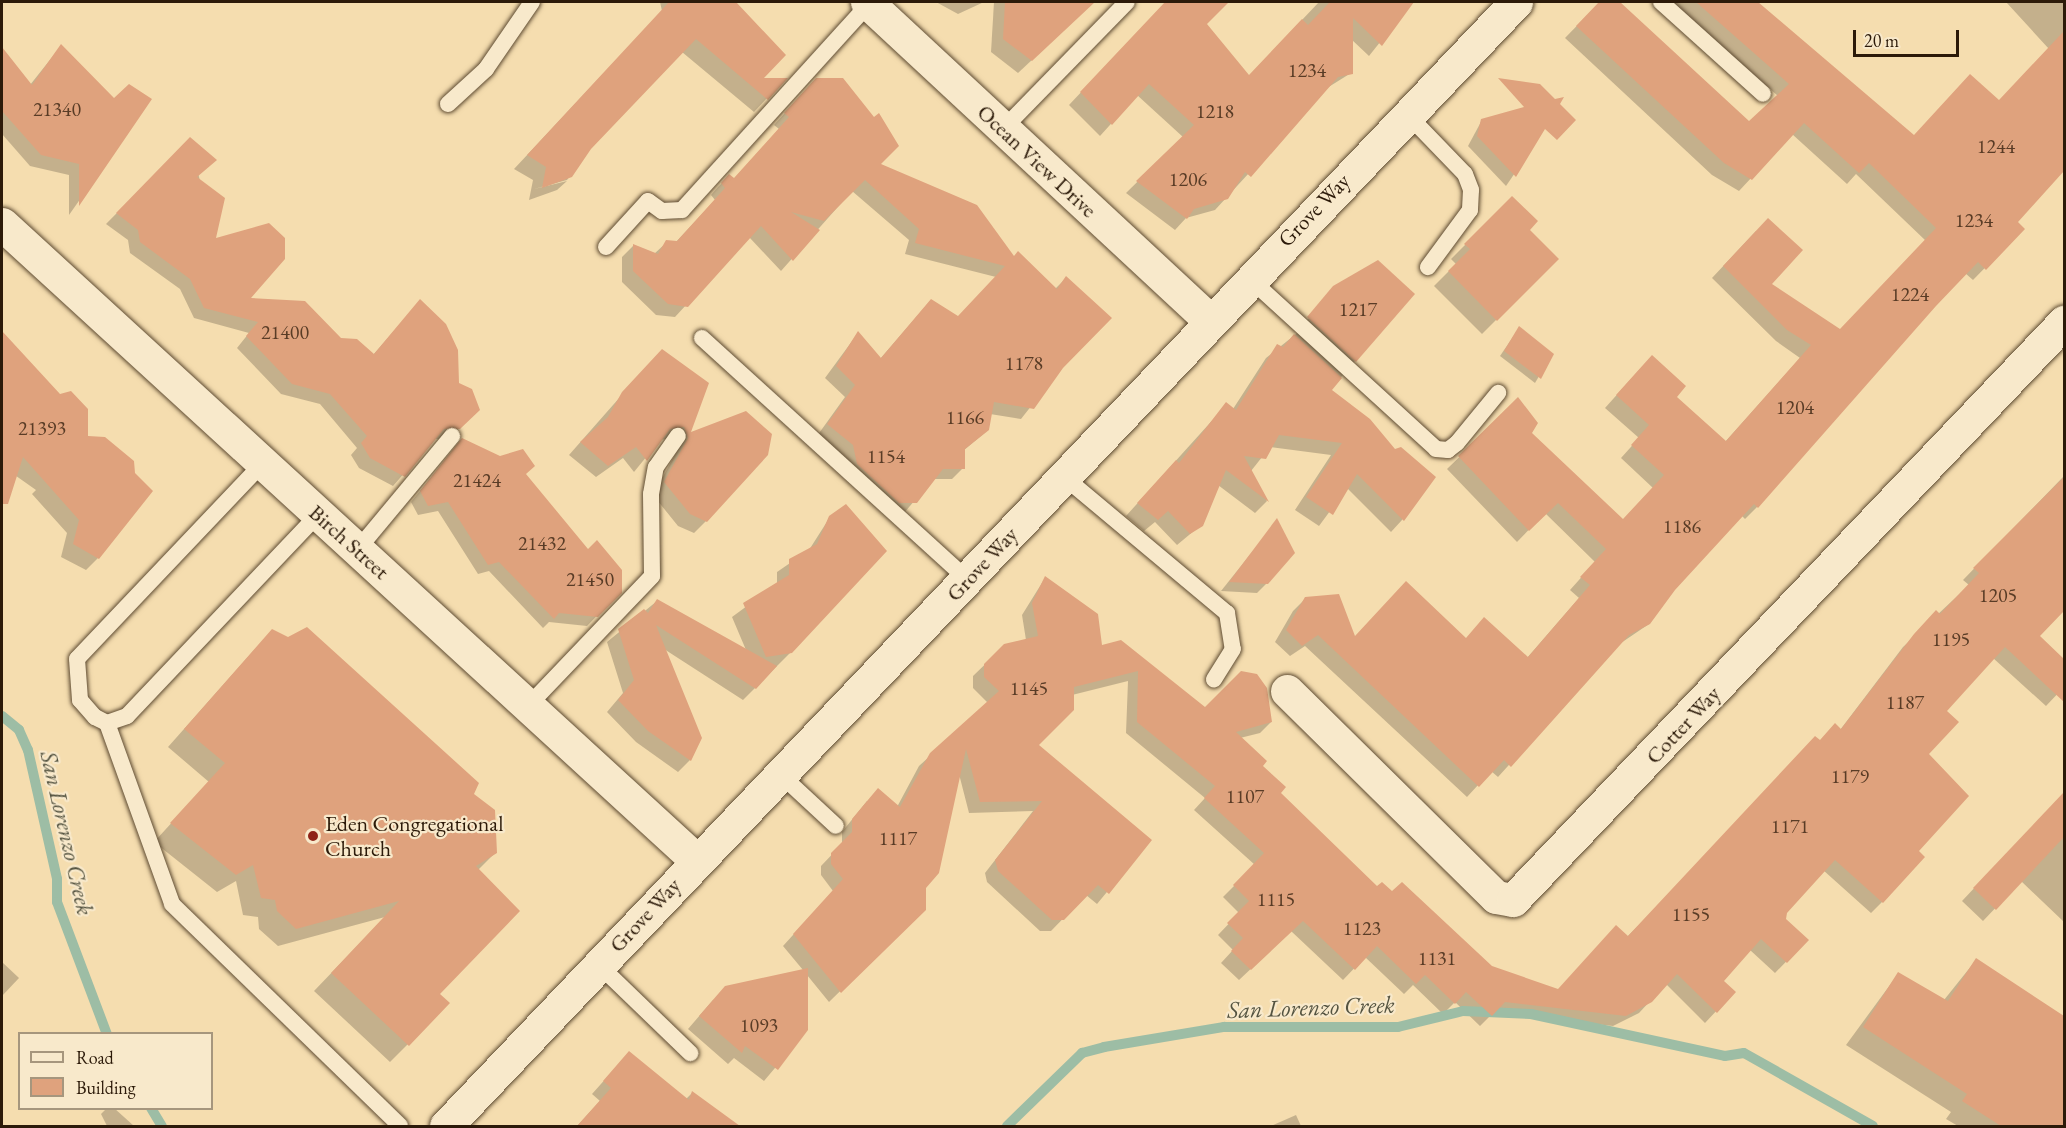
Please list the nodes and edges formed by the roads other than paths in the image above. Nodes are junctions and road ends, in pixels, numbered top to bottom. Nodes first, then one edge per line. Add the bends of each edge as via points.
1 (532, 2) edge
2 (1127, 2) edge
3 (1516, 2) edge
4 (1661, 2) edge
5 (878, 6) edge
6 (1763, 94) dead end
7 (448, 104) dead end
8 (1407, 114) junction
9 (1003, 129) junction
10 (2, 224) edge
11 (606, 247) dead end
12 (1428, 267) dead end
13 (1249, 278) junction
14 (1208, 319) junction
15 (2064, 322) edge
16 (702, 338) dead end
17 (1498, 393) dead end
18 (452, 436) dead end
19 (678, 436) dead end
20 (262, 463) junction
21 (1063, 476) junction
22 (318, 515) junction
23 (358, 549) junction
24 (968, 580) junction
25 (1214, 680) dead end
26 (1287, 692) dead end
27 (527, 707) junction
28 (107, 723) junction
29 (780, 774) junction
30 (836, 826) dead end
31 (696, 860) junction
32 (599, 965) junction
33 (690, 1053) dead end
34 (400, 1126) edge
35 (447, 1126) edge

1 - 7 lane via 486,69
2 - 9 lane
3 - 8 street, Grove Way
4 - 6 lane
5 - 9 street, Ocean View Drive
5 - 11 lane via 682,210 662,211 648,201
8 - 12 lane via 1465,174 1471,190 1470,210
8 - 13 street, Grove Way
9 - 14 street, Ocean View Drive
10 - 20 street, Birch Street
13 - 14 street, Grove Way
13 - 17 lane via 1436,448 1448,450 1457,443
14 - 21 street, Grove Way
15 - 26 street, Cotter Way via 1513,900 1496,897
16 - 24 lane
18 - 23 lane
19 - 27 lane via 656,467 651,494 652,576
20 - 22 street, Birch Street
20 - 28 lane via 77,658 80,700
21 - 24 street, Grove Way
21 - 25 lane via 1227,613 1233,648
22 - 23 street, Birch Street
22 - 28 lane via 128,716
23 - 27 street, Birch Street
24 - 29 street, Grove Way
27 - 31 street, Birch Street
28 - 34 lane via 172,904
29 - 30 lane
29 - 31 street, Grove Way
31 - 32 street, Grove Way
32 - 33 lane
32 - 35 street, Grove Way

